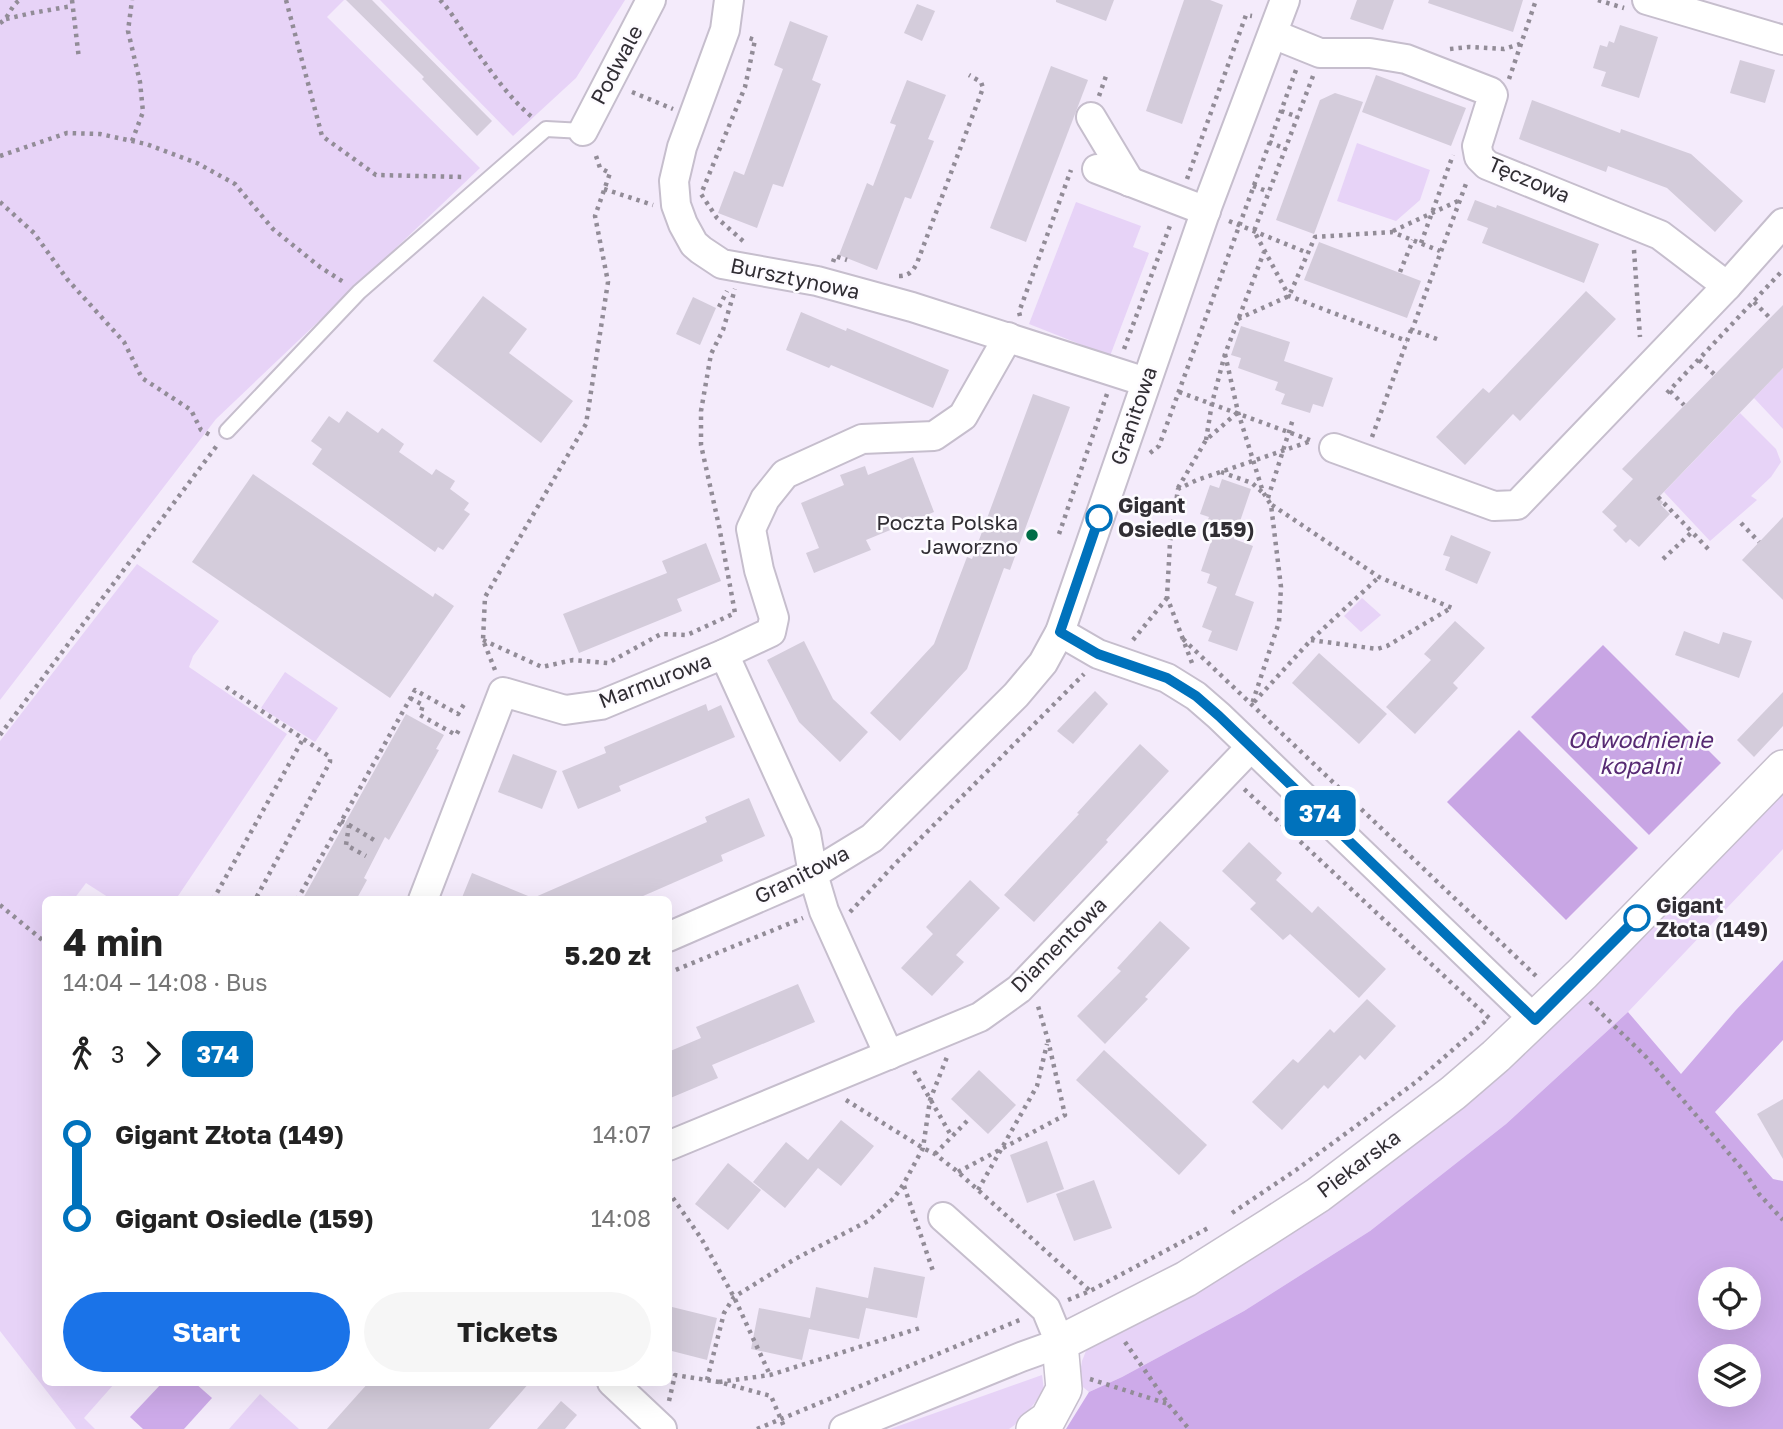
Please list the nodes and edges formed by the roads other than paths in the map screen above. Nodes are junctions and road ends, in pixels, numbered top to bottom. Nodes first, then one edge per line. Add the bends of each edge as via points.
1 (651, 0) edge
2 (729, 0) edge
3 (1285, 0) edge
4 (1647, 0) edge
5 (1265, 25) junction
6 (1783, 40) edge
7 (1091, 117) dead end
8 (583, 131) joint
9 (1086, 165) road end
10 (1130, 182) junction
11 (1206, 211) junction
12 (1783, 223) edge
13 (1727, 286) junction
14 (1015, 330) junction
15 (1146, 382) junction
16 (227, 431) dead end
17 (1323, 444) road end
18 (1060, 632) junction
19 (724, 654) junction
20 (1251, 747) junction
21 (1783, 768) edge
22 (813, 874) junction
23 (424, 896) edge
24 (672, 935) edge
25 (1535, 1020) junction
26 (900, 1060) junction
27 (672, 1145) edge
28 (943, 1217) dead end
29 (1060, 1343) junction
30 (617, 1386) edge
31 (664, 1421) edge
32 (844, 1429) edge
33 (1034, 1429) edge

1 - 8 street, Podwale
2 - 14 street, Bursztynowa via 720,49 677,161 674,181 679,214 701,250 722,264 744,255 817,281
3 - 5 street, Granitowa
4 - 6 street
5 - 11 street, Granitowa
5 - 13 street, Tęczowa via 1310,58 1320,53 1370,52 1406,59 1492,92 1477,146 1479,158 1487,165 1660,235
7 - 10 street
8 - 16 lane via 546,129 489,177 359,292
9 - 10 street
10 - 11 street
11 - 15 street, Granitowa
12 - 13 street
13 - 17 street via 1517,505 1494,506
14 - 15 street, Bursztynowa
14 - 19 street via 963,416 934,436 862,439 785,474 765,499 751,529 774,618 771,632
15 - 18 street, Granitowa
18 - 20 street via 1098,654 1167,678 1196,696
18 - 22 street, Granitowa via 1016,695 872,838
19 - 22 street, Marmurowa via 806,834
19 - 23 street, Marmurowa via 601,705 565,710 503,692
20 - 25 street
20 - 26 street, Diamentowa via 1019,989 980,1017
21 - 25 street, Piekarska
22 - 24 street, Granitowa
22 - 26 street, Marmurowa via 811,920
25 - 29 street, Piekarska via 1453,1093 1318,1195 1186,1279 1099,1305
26 - 27 street, Diamentowa
28 - 29 street via 1046,1309
29 - 32 street, Piekarska
29 - 33 street via 1064,1389 1048,1419
30 - 31 street

